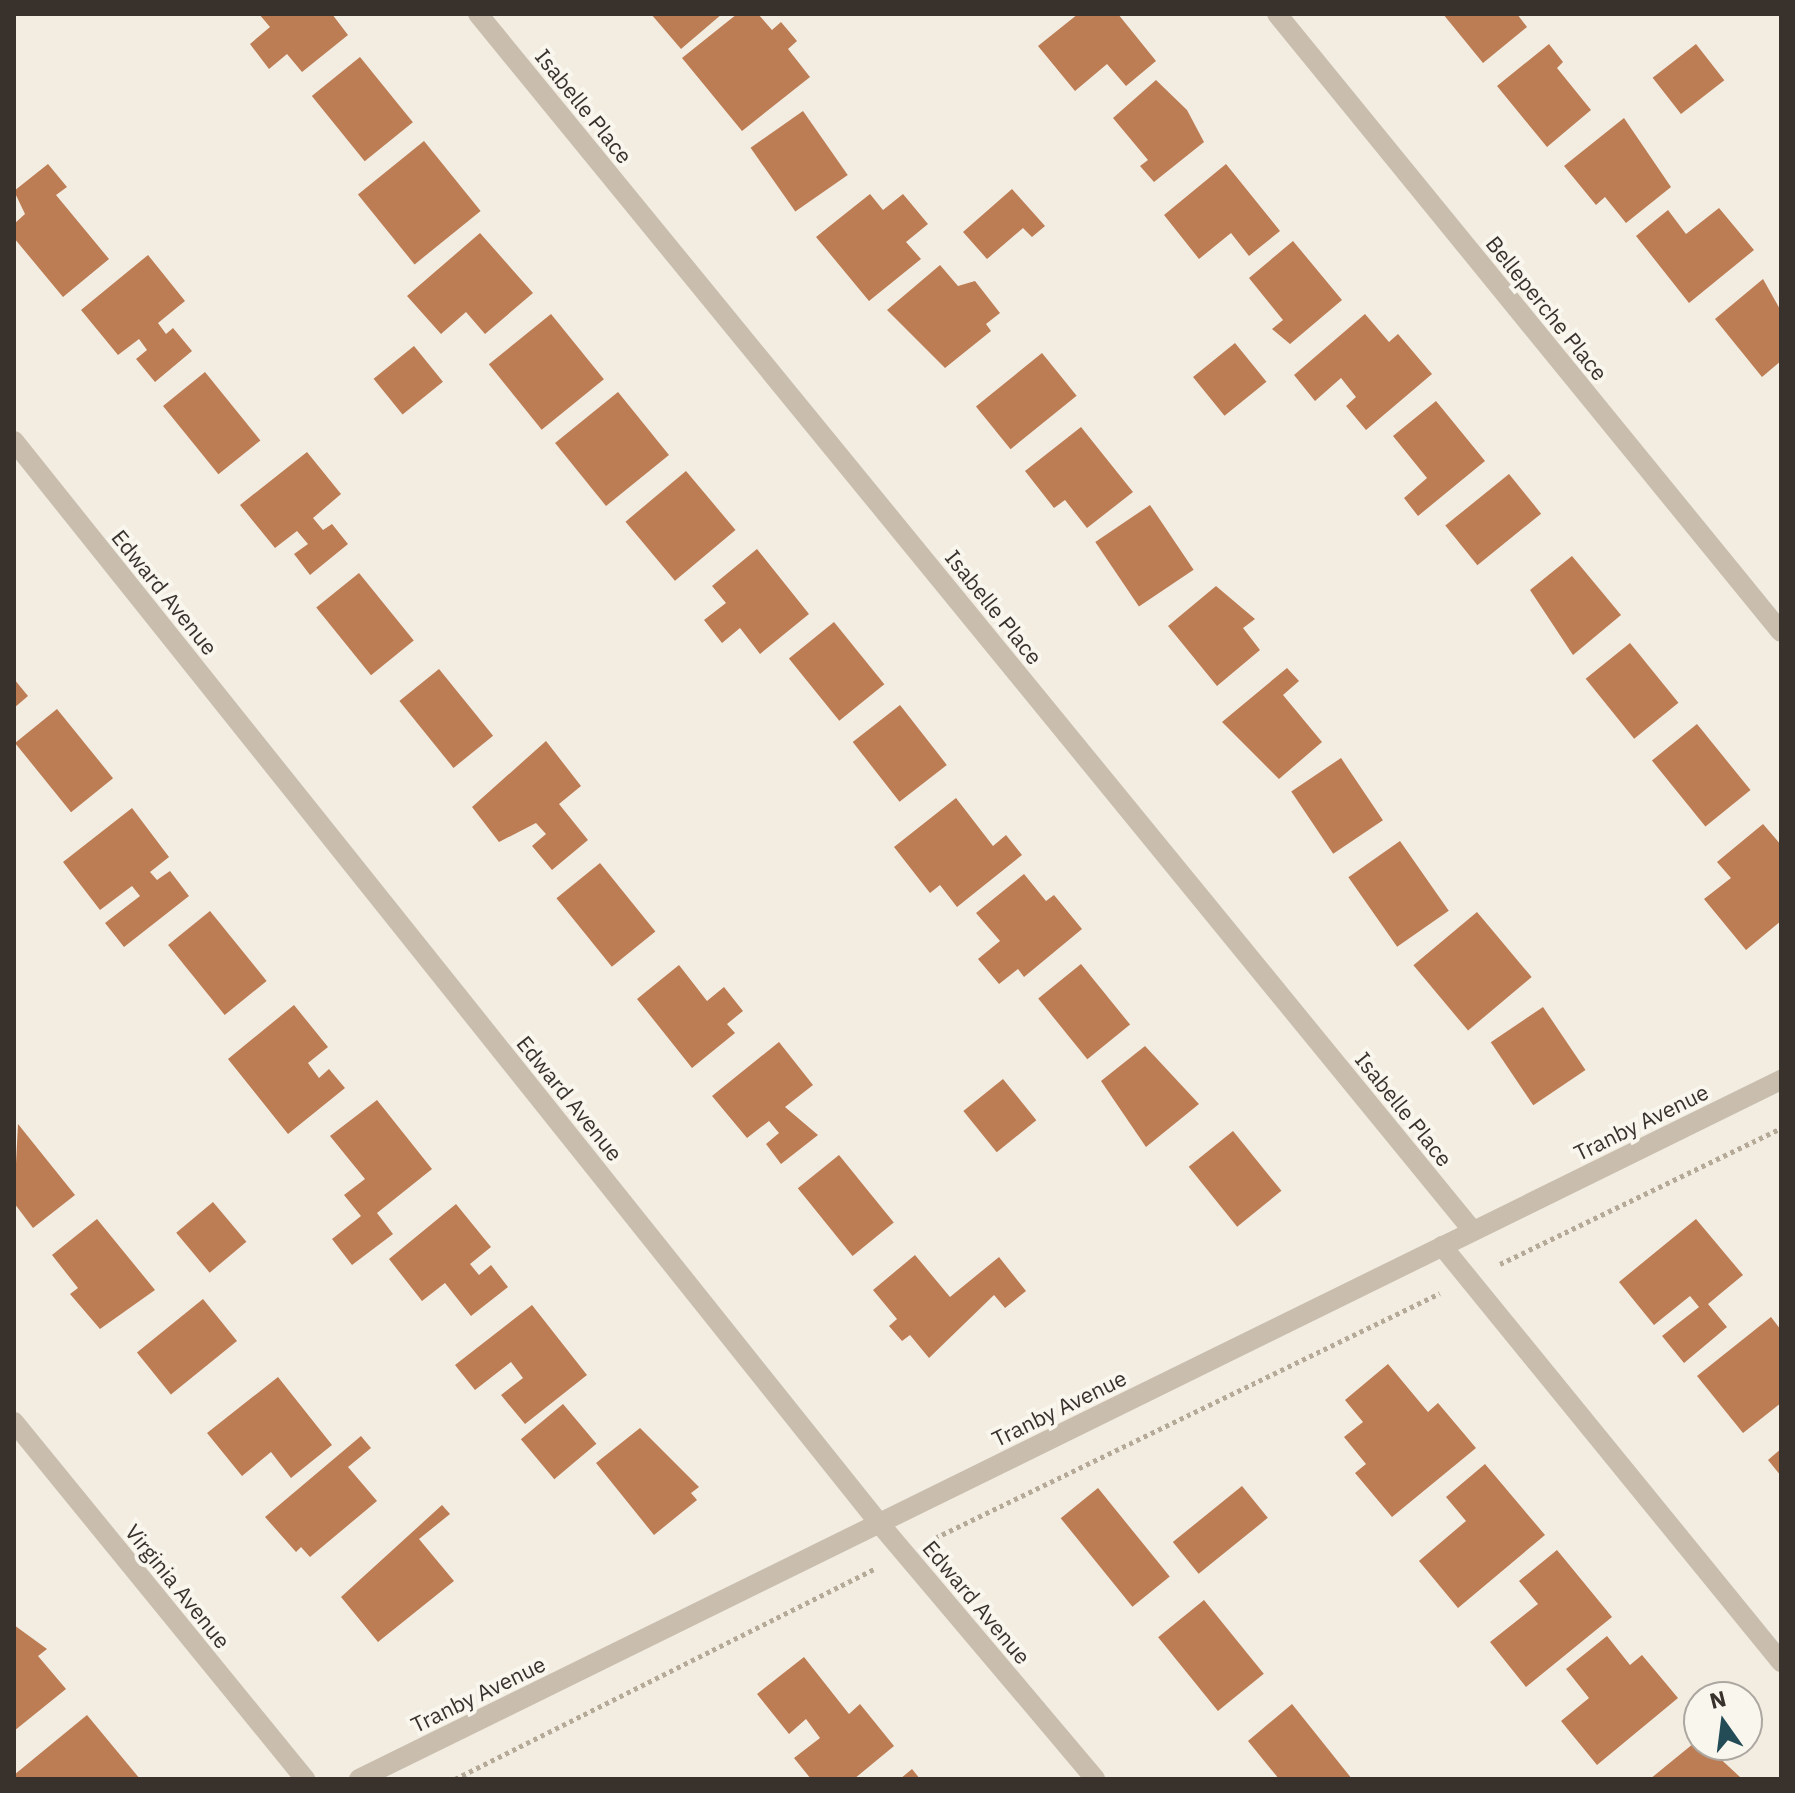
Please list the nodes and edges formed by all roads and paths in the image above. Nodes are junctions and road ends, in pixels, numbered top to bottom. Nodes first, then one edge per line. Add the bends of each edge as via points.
1 (478, 14) edge
2 (1277, 14) edge
3 (14, 441) edge
4 (1781, 632) edge
5 (1781, 1080) edge
6 (1781, 1128) edge
7 (1473, 1231) junction
8 (1442, 1246) junction
9 (1525, 1252) dead end
10 (1428, 1299) dead end
11 (14, 1422) edge
12 (879, 1523) junction
13 (964, 1524) dead end
14 (860, 1576) dead end
15 (1781, 1662) edge
16 (305, 1779) edge
17 (359, 1779) edge
18 (455, 1779) edge
19 (1095, 1779) edge

1 - 7 street, Isabelle Place
2 - 4 street, Belleperche Place
3 - 12 street, Edward Avenue
5 - 7 street, Tranby Avenue
6 - 9 path
7 - 8 street, Tranby Avenue
8 - 12 street, Tranby Avenue
8 - 15 street
10 - 13 path
11 - 16 street, Virginia Avenue
12 - 17 street, Tranby Avenue
12 - 19 street, Edward Avenue
14 - 18 path

